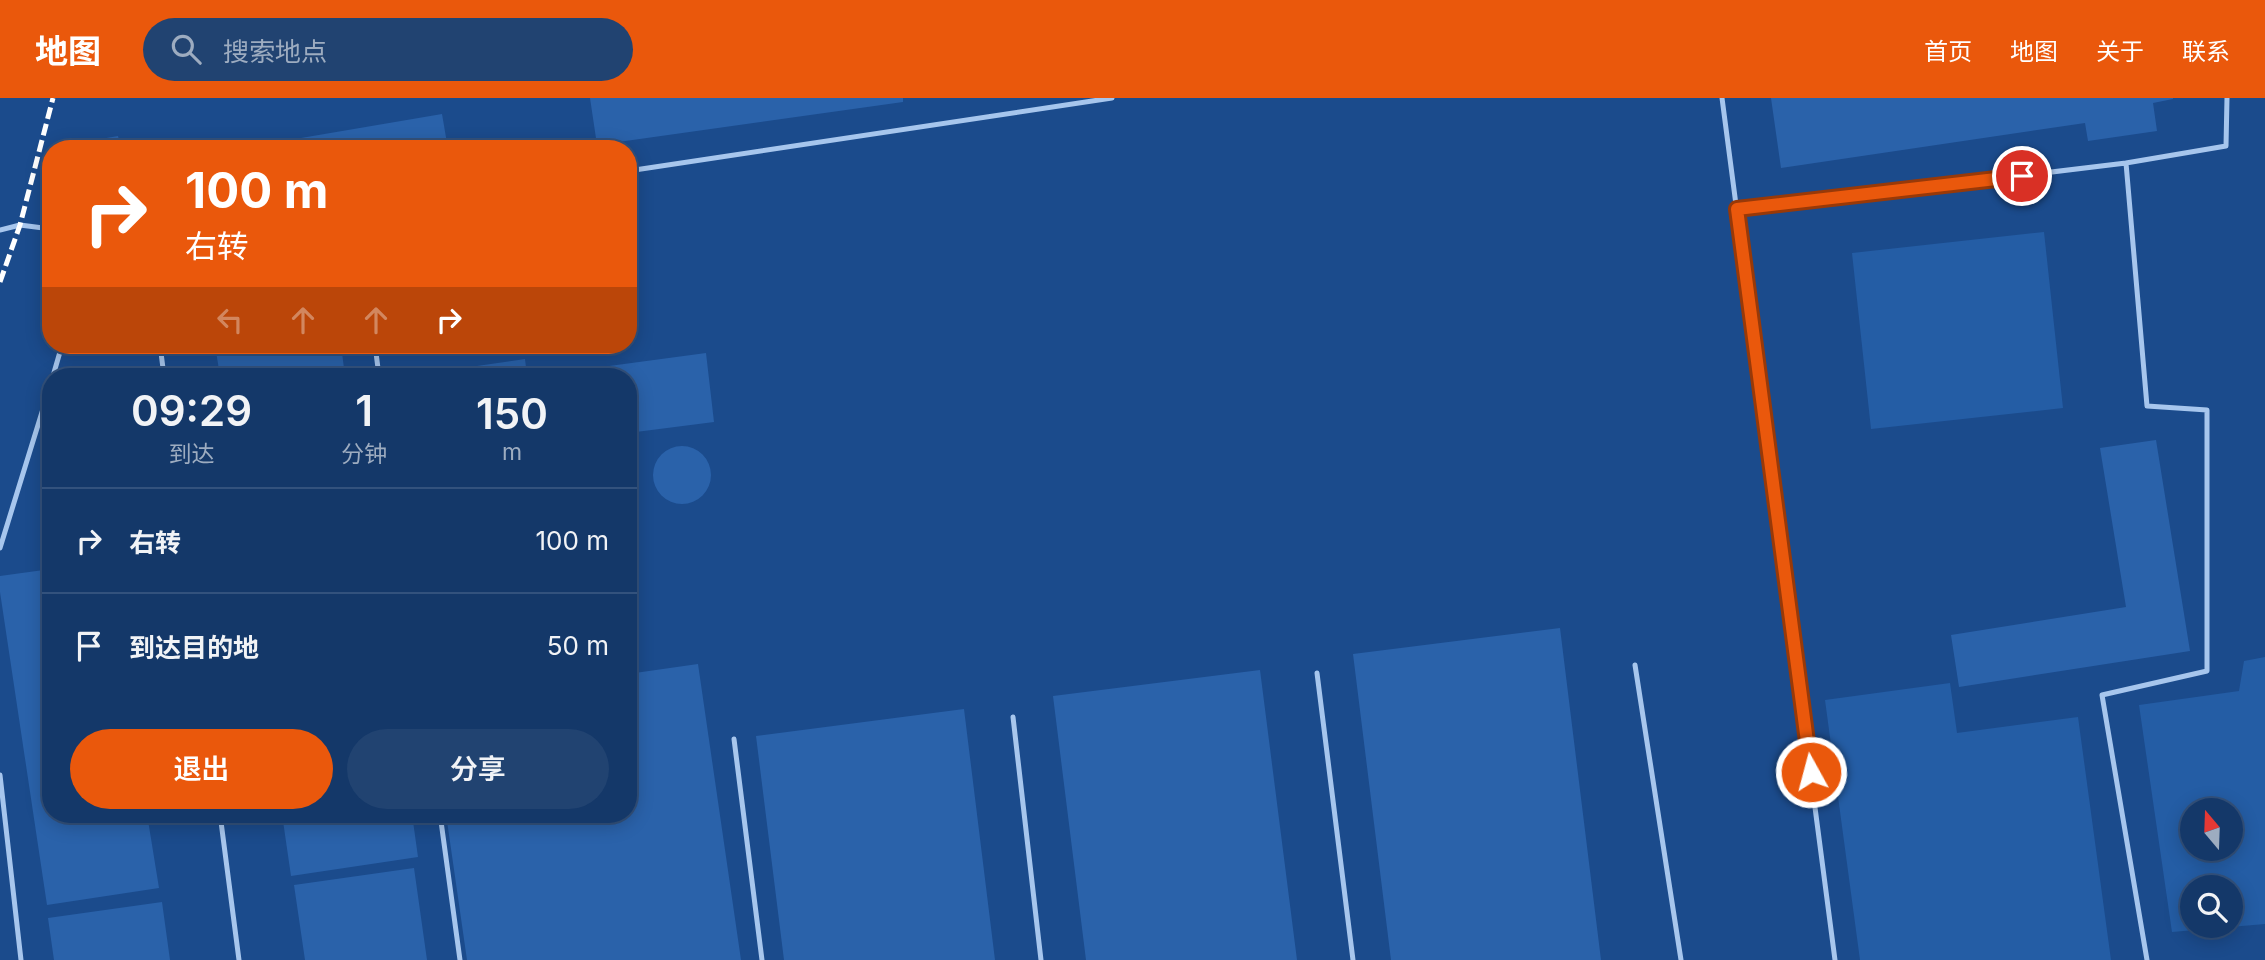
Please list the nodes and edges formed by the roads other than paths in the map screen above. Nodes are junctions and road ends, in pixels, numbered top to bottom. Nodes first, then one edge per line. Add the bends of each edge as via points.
1 (1112, 98) edge
2 (1722, 98) edge
3 (2227, 98) edge
4 (2126, 163) junction
5 (637, 170) edge
6 (1737, 209) junction
7 (42, 228) edge
8 (0, 230) edge
9 (42, 412) edge
10 (0, 548) edge
11 (1635, 665) dead end
12 (1317, 673) dead end
13 (1013, 717) dead end
14 (734, 739) dead end
15 (0, 775) edge
16 (221, 823) edge
17 (441, 823) edge
18 (21, 960) edge
19 (239, 960) edge
20 (460, 960) edge
21 (762, 960) edge
22 (1041, 960) edge
23 (1353, 960) edge
24 (1681, 960) edge
25 (1835, 960) edge
26 (2147, 960) edge

1 - 5 lane
2 - 6 lane
3 - 4 lane via 2226,146
4 - 6 lane
4 - 26 lane via 2147,406 2207,410 2207,671 2102,695
6 - 25 lane
7 - 8 lane via 20,225
9 - 10 lane
11 - 24 lane
12 - 23 lane
13 - 22 lane
14 - 21 lane
15 - 18 lane
16 - 19 lane
17 - 20 lane

